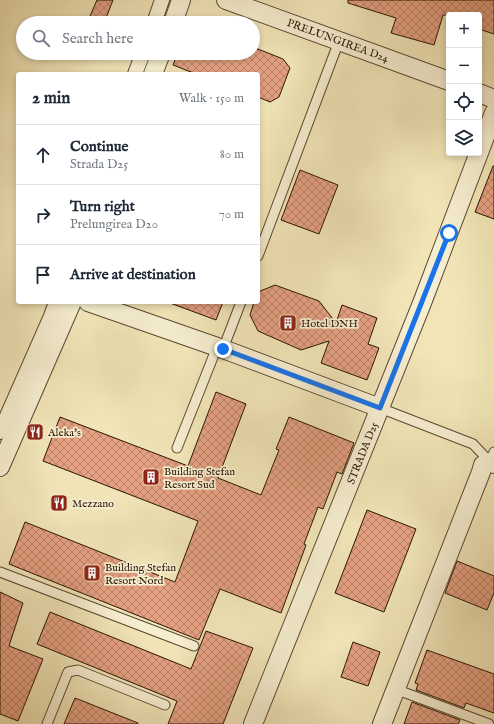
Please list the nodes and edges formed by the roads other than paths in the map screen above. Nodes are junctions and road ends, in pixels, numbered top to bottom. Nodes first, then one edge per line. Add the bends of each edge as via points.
1 (162, 0) edge
2 (181, 0) edge
3 (226, 0) edge
4 (156, 16) edge
5 (175, 16) edge
6 (339, 41) junction
7 (140, 60) edge
8 (158, 60) edge
9 (136, 72) edge
10 (154, 72) edge
11 (446, 80) edge
12 (482, 94) edge
13 (494, 99) edge
14 (492, 124) edge
15 (260, 251) edge
16 (55, 304) edge
17 (71, 304) edge
18 (94, 304) edge
19 (240, 304) edge
20 (220, 348) junction
21 (380, 408) junction
22 (0, 432) edge
23 (177, 448) dead end
24 (493, 459) edge
25 (0, 467) edge
26 (0, 572) edge
27 (194, 646) dead end
28 (395, 689) junction
29 (165, 705) dead end
30 (47, 724) edge
31 (253, 724) edge
32 (382, 724) edge
33 (488, 724) edge

1 - 4 street
2 - 5 street
3 - 6 street, PRELUNGIREA D24
6 - 11 street, PRELUNGIREA D24
6 - 15 lane
7 - 9 street
8 - 10 street
12 - 13 street
14 - 21 street, STRADA D25
16 - 22 street
17 - 25 street
18 - 20 street
19 - 20 lane
20 - 21 street
20 - 23 lane
21 - 24 lane via 473,444
21 - 31 street, STRADA D25
24 - 28 street via 480,472
26 - 27 lane
28 - 32 street
28 - 33 lane
29 - 30 lane via 78,670 68,672

